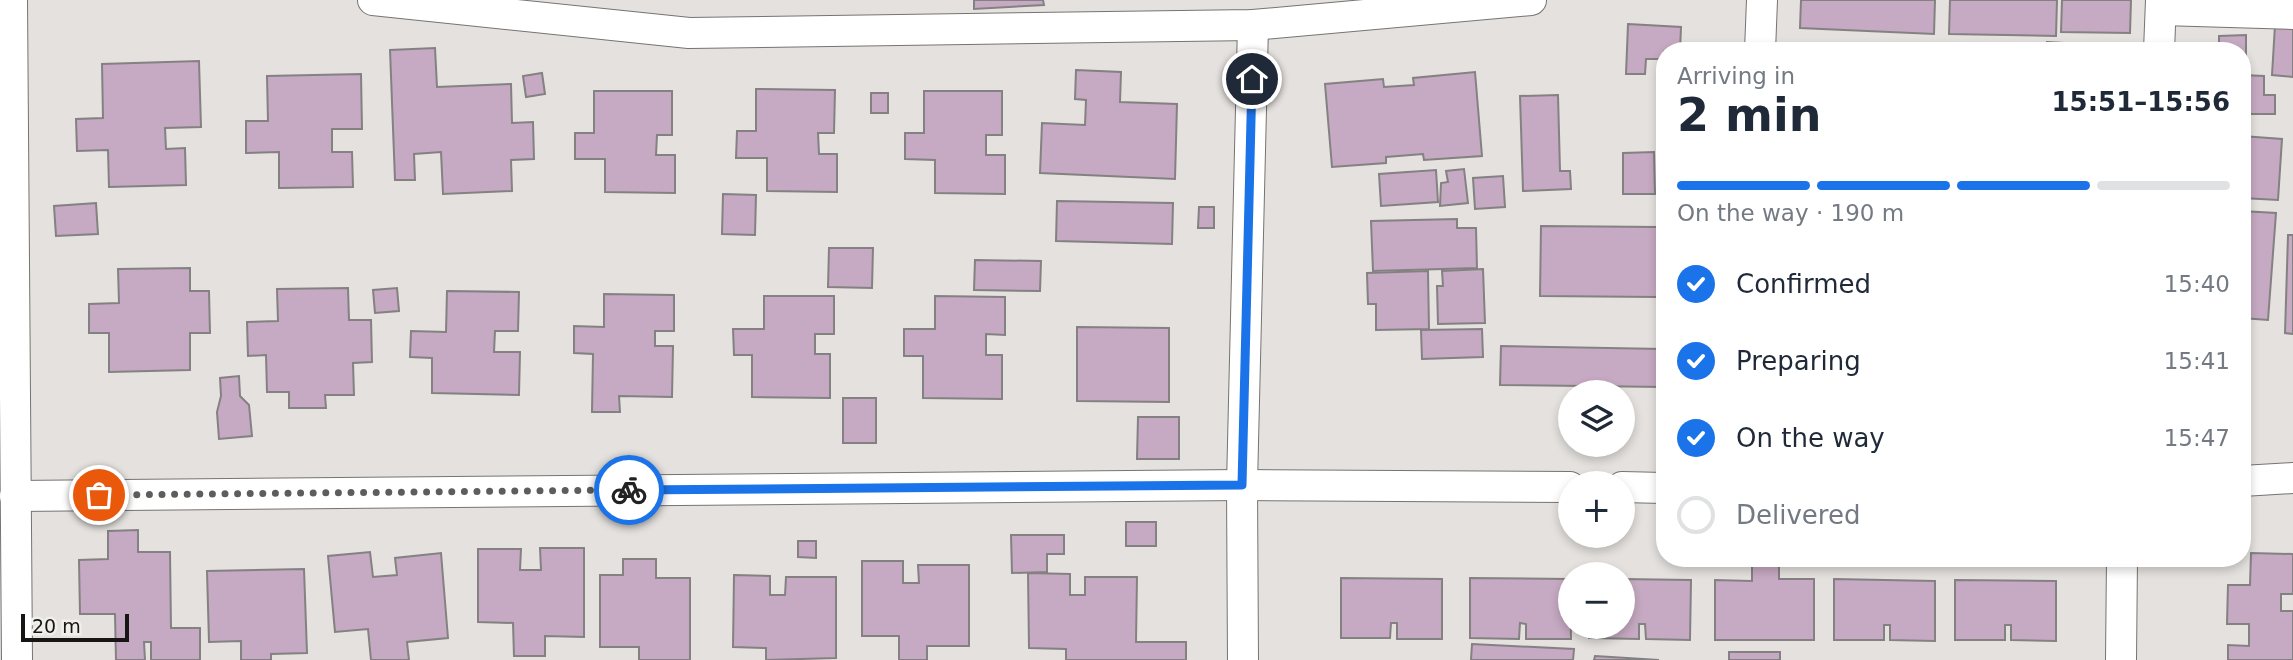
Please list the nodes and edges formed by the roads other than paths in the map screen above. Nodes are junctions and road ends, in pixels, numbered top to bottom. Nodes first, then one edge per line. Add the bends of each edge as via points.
1 (12, 0) edge
2 (373, 0) edge
3 (1531, 0) edge
4 (1762, 0) edge
5 (2162, 5) edge
6 (2293, 14) edge
7 (1253, 25) junction
8 (1760, 42) edge
9 (2160, 42) edge
10 (2293, 478) edge
11 (2251, 480) edge
12 (1242, 485) junction
13 (1558, 487) edge
14 (1635, 487) edge
15 (1656, 488) edge
16 (15, 496) junction
17 (2122, 567) edge
18 (8, 590) edge
19 (17, 660) edge
20 (1243, 660) edge
21 (2121, 660) edge

1 - 16 street
2 - 7 street via 689,33
3 - 7 street
4 - 8 street
5 - 6 street
5 - 9 street
7 - 12 street
10 - 11 street
12 - 13 street
12 - 16 street
12 - 20 street
14 - 15 street
16 - 18 street
17 - 21 street
18 - 19 street

